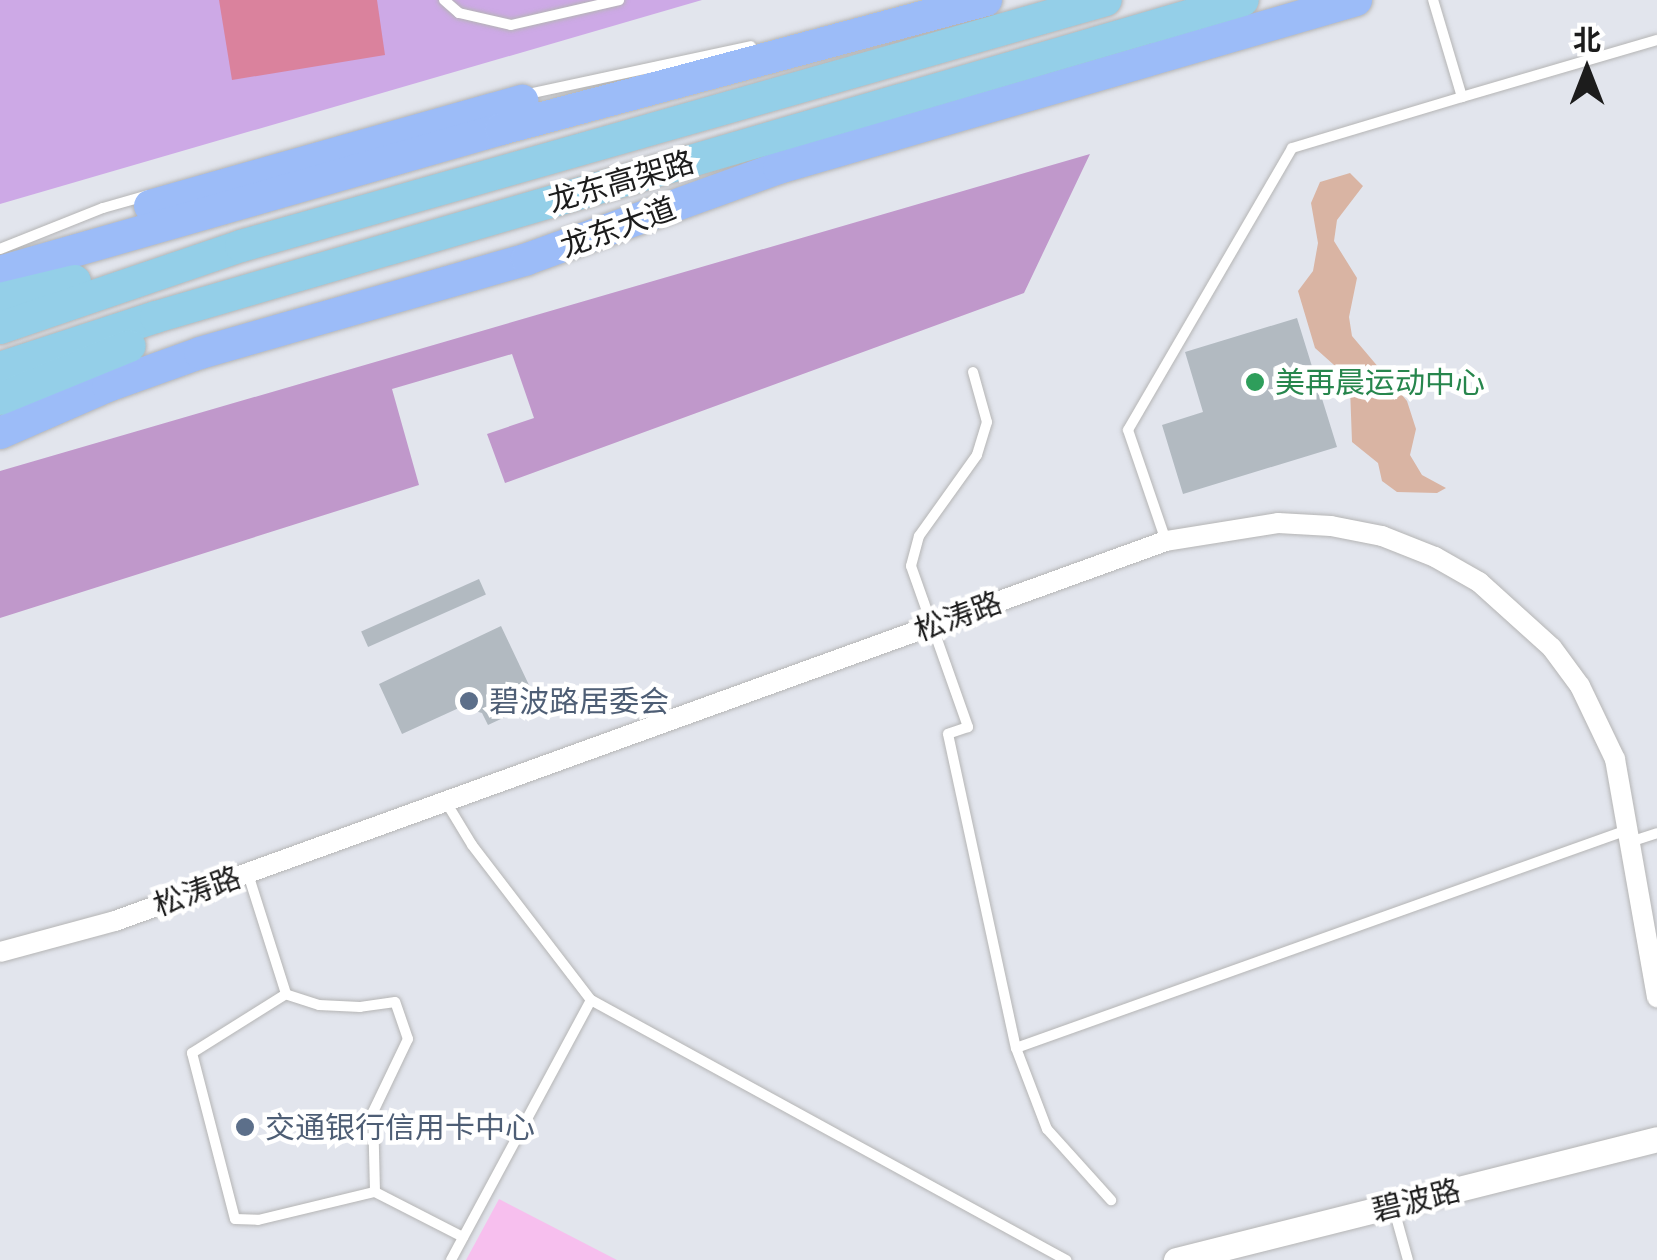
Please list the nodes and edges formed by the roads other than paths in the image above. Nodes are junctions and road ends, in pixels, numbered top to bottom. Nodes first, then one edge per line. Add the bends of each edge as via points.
1 (444, 0) edge
2 (619, 0) edge
3 (986, 0) edge
4 (1106, 0) edge
5 (1243, 0) edge
6 (1356, 0) edge
7 (1433, 0) edge
8 (907, 8) dead end
9 (853, 21) dead end
10 (1657, 40) edge
11 (764, 43) dead end
12 (728, 66) junction
13 (1462, 97) junction
14 (430, 236) junction
15 (240, 246) junction
16 (0, 250) edge
17 (0, 260) edge
18 (0, 272) edge
19 (0, 299) edge
20 (0, 328) edge
21 (0, 368) edge
22 (973, 372) dead end
23 (0, 399) edge
24 (0, 433) edge
25 (1166, 541) junction
26 (930, 627) junction
27 (446, 802) junction
28 (1657, 833) edge
29 (1632, 835) junction
30 (248, 873) junction
31 (0, 952) edge
32 (286, 994) junction
33 (1657, 997) edge
34 (591, 1000) junction
35 (1016, 1048) junction
36 (1657, 1139) edge
37 (375, 1192) junction
38 (1111, 1200) dead end
39 (1392, 1206) junction
40 (463, 1237) junction
41 (451, 1260) edge
42 (1066, 1260) edge
43 (1176, 1260) edge
44 (1408, 1260) edge

1 - 2 lane via 459,13 511,25
3 - 12 main road
4 - 15 highway, 龙东高架路
5 - 14 highway, 龙东高架路
6 - 24 main road, 龙东大道 via 778,168 528,259 200,353
7 - 13 lane
8 - 9 lane
10 - 13 lane
11 - 16 lane via 472,106 103,208
12 - 17 main road via 493,107 105,220
12 - 18 main road
13 - 25 lane via 1292,148 1128,430
14 - 21 highway, 龙东高架路
14 - 23 highway
15 - 19 highway
15 - 20 highway, 龙东高架路
22 - 26 lane via 987,422 977,455 920,536 911,566
25 - 26 street, 松涛路
25 - 29 street, 松涛路 via 1278,523 1331,526 1400,543 1479,582 1552,648 1580,686 1615,758
26 - 27 street, 松涛路
26 - 35 lane via 968,727 948,734
27 - 30 street, 松涛路
27 - 34 lane via 472,846
28 - 29 lane
29 - 33 street, 松涛路
29 - 35 lane
30 - 31 street, 松涛路 via 115,921
30 - 32 lane
32 - 37 lane via 318,1006 395,1002 408,1039 373,1112
32 - 37 lane via 192,1053 235,1219 258,1220
34 - 40 lane
34 - 42 lane
35 - 38 lane via 1047,1128
36 - 39 street, 碧波路
37 - 40 lane
39 - 43 street, 碧波路
39 - 44 lane
40 - 41 lane

